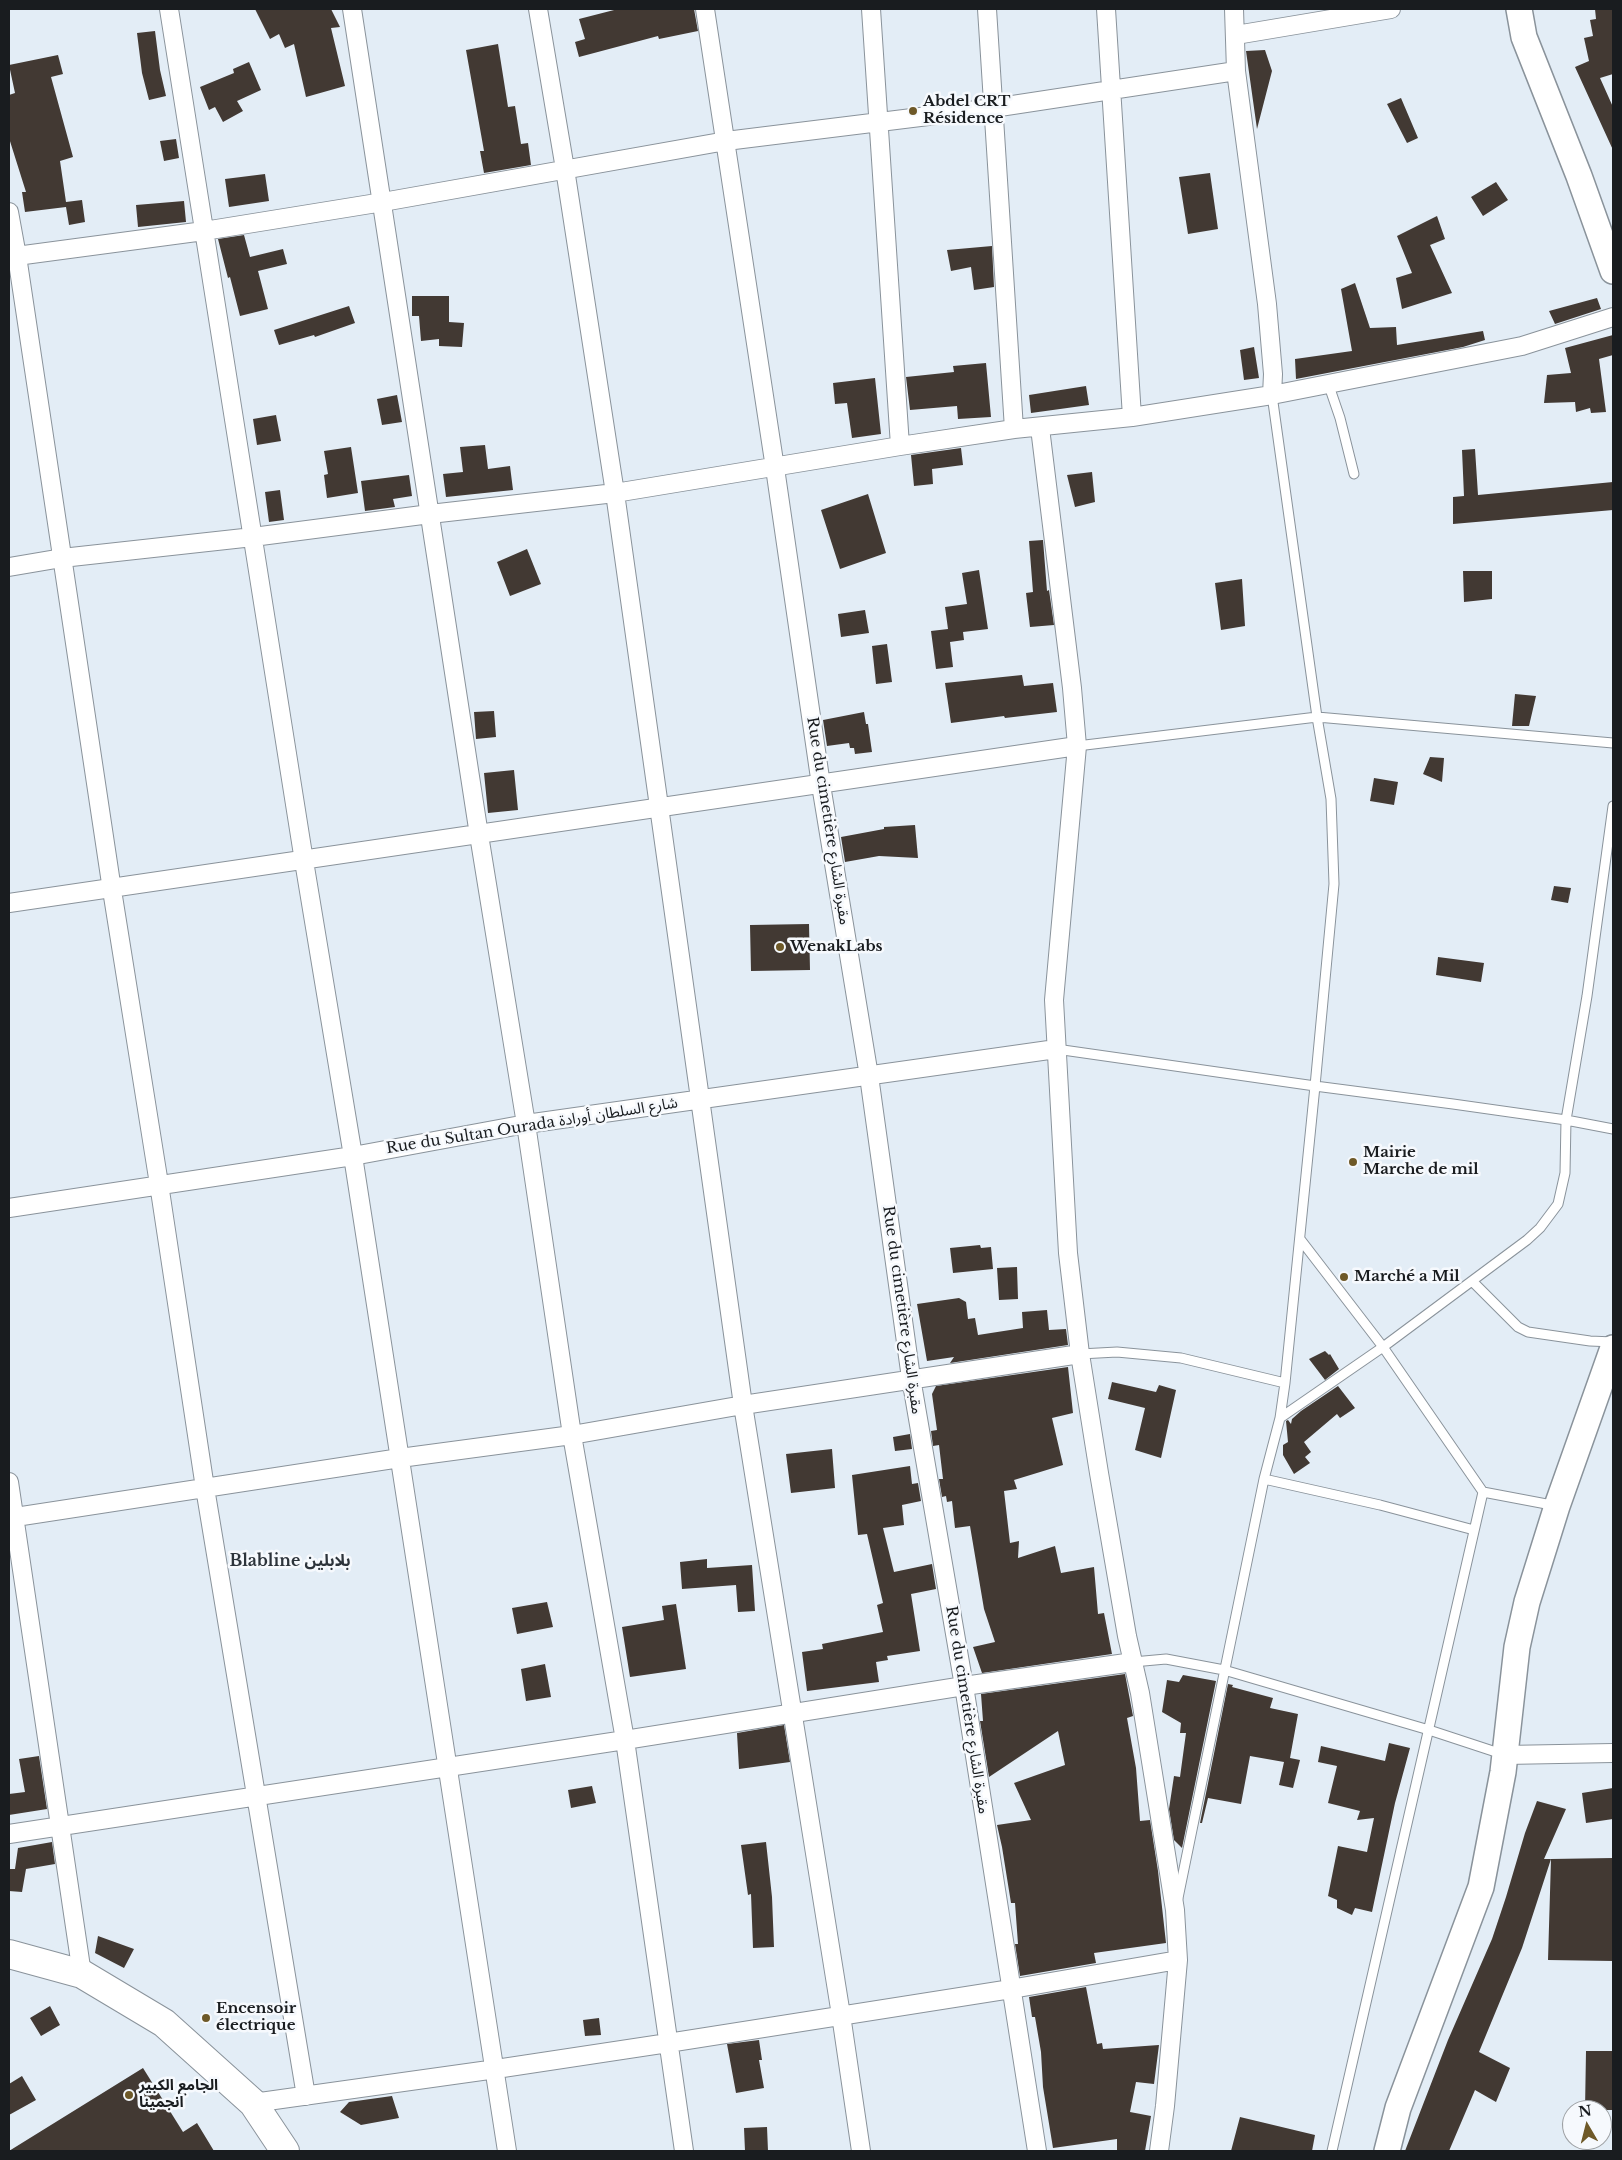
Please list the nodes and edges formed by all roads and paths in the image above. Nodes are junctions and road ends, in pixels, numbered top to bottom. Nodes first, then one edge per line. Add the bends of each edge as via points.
1 (169, 9) edge
2 (352, 9) edge
3 (538, 9) edge
4 (705, 9) edge
5 (871, 9) edge
6 (987, 9) edge
7 (1106, 9) edge
8 (1234, 9) edge
9 (1391, 9) edge
10 (1519, 9) edge
11 (1236, 35) junction
12 (1236, 72) junction
13 (1111, 89) junction
14 (993, 108) junction
15 (878, 123) junction
16 (726, 141) junction
17 (565, 169) junction
18 (383, 202) junction
19 (9, 212) edge
20 (204, 231) junction
21 (13, 257) edge
22 (1613, 271) edge
23 (1613, 318) edge
24 (1328, 383) junction
25 (1272, 395) junction
26 (1132, 417) junction
27 (1040, 428) junction
28 (1014, 429) junction
29 (900, 446) junction
30 (776, 468) junction
31 (1354, 474) dead end
32 (614, 492) junction
33 (430, 514) junction
34 (253, 537) junction
35 (62, 558) junction
36 (9, 566) edge
37 (1317, 717) junction
38 (1613, 743) edge
39 (1077, 746) junction
40 (821, 785) junction
41 (1613, 806) edge
42 (658, 808) junction
43 (479, 835) junction
44 (304, 861) junction
45 (112, 890) junction
46 (9, 904) edge
47 (1056, 1049) junction
48 (868, 1076) junction
49 (1315, 1086) junction
50 (700, 1098) junction
51 (1566, 1120) junction
52 (526, 1124) junction
53 (1613, 1129) edge
54 (353, 1156) junction
55 (159, 1184) junction
56 (9, 1208) edge
57 (1300, 1239) junction
58 (1472, 1281) junction
59 (1613, 1342) edge
60 (1383, 1347) junction
61 (1613, 1348) edge
62 (1080, 1354) junction
63 (911, 1378) junction
64 (1285, 1383) junction
65 (743, 1405) junction
66 (1280, 1418) junction
67 (572, 1435) junction
68 (400, 1458) junction
69 (1264, 1479) junction
70 (9, 1482) edge
71 (205, 1488) junction
72 (1483, 1492) junction
73 (1557, 1506) junction
74 (12, 1518) edge
75 (1474, 1530) junction
76 (1133, 1662) junction
77 (1224, 1670) junction
78 (964, 1686) junction
79 (791, 1714) junction
80 (1429, 1730) junction
81 (625, 1740) junction
82 (1613, 1752) edge
83 (1505, 1755) junction
84 (447, 1766) junction
85 (257, 1796) junction
86 (59, 1828) junction
87 (9, 1834) edge
88 (1175, 1910) junction
89 (9, 1954) edge
90 (1178, 1960) junction
91 (82, 1974) junction
92 (1011, 1989) junction
93 (841, 2016) junction
94 (668, 2043) junction
95 (496, 2069) junction
96 (306, 2096) junction
97 (252, 2103) junction
98 (285, 2151) edge
99 (507, 2151) edge
100 (684, 2151) edge
101 (861, 2151) edge
102 (1037, 2151) edge
103 (1159, 2151) edge
104 (1332, 2151) edge
105 (1387, 2151) edge

1 - 20 street
2 - 18 street
3 - 17 street
4 - 16 street, Rue du cimetière مقبرة الشارع
5 - 15 street
6 - 14 street
7 - 13 street
8 - 11 street
9 - 11 street
10 - 22 street via 1527,44
11 - 12 street
12 - 13 street
12 - 25 street via 1267,304
13 - 14 street
13 - 26 street
14 - 15 street
14 - 28 street
15 - 16 street
15 - 29 street
16 - 17 street
16 - 30 street, Rue du cimetière مقبرة الشارع
17 - 18 street
17 - 32 street
18 - 20 street
18 - 33 street
19 - 21 street
20 - 21 street
20 - 34 street
21 - 35 street
23 - 24 street via 1522,346
24 - 25 street
24 - 31 lane
25 - 26 street
25 - 37 lane
26 - 27 street
27 - 28 street
27 - 39 street
28 - 29 street
29 - 30 street
30 - 32 street
30 - 40 street, Rue du cimetière مقبرة الشارع
32 - 33 street
32 - 42 street
33 - 34 street
33 - 43 street
34 - 35 street
34 - 44 street
35 - 36 street
35 - 45 street
37 - 38 lane
37 - 39 lane
37 - 49 lane via 1331,799 1334,884
39 - 40 street
39 - 47 street via 1054,1000
40 - 42 street
40 - 48 street, Rue du cimetière مقبرة الشارع
41 - 51 lane
42 - 43 street
42 - 50 street
43 - 44 street
43 - 52 street
44 - 45 street
44 - 54 street
45 - 46 street
45 - 55 street
47 - 48 street, Rue du Sultan Ourada شارع السلطان أورادة
47 - 49 lane
47 - 62 street via 1068,1253
48 - 50 street, Rue du Sultan Ourada شارع السلطان أورادة
48 - 63 street, Rue du cimetière مقبرة الشارع
49 - 51 lane
49 - 57 lane
50 - 52 street, Rue du Sultan Ourada شارع السلطان أورادة
50 - 65 street
51 - 53 lane
51 - 58 lane via 1565,1173 1558,1204 1527,1240
52 - 54 street, Rue du Sultan Ourada شارع السلطان أورادة
52 - 67 street
54 - 55 street, Rue du Sultan Ourada شارع السلطان أورادة
54 - 68 street
55 - 56 street, Rue du Sultan Ourada شارع السلطان أورادة
55 - 71 street
57 - 60 lane
57 - 64 lane
58 - 59 lane via 1518,1327 1528,1332 1590,1342
58 - 60 lane
60 - 66 lane
60 - 72 lane
61 - 73 street
62 - 63 street
62 - 64 lane via 1117,1352 1181,1358
62 - 76 street
63 - 65 street
63 - 78 street, Rue du cimetière مقبرة الشارع
64 - 66 lane
65 - 67 street
65 - 79 street
66 - 69 lane
67 - 68 street
67 - 81 street
68 - 71 street
68 - 84 street
69 - 75 lane
69 - 77 lane
70 - 74 street
71 - 74 street
71 - 85 street
72 - 73 lane
72 - 75 lane
73 - 83 street via 1527,1602 1517,1647
74 - 86 street
75 - 80 lane
76 - 77 lane via 1166,1659
76 - 78 street
76 - 88 street
77 - 80 lane
77 - 88 lane
78 - 79 street
78 - 92 street, Rue du cimetière مقبرة الشارع
79 - 81 street
79 - 93 street
80 - 83 lane
80 - 104 lane
81 - 84 street
81 - 94 street
82 - 83 street
83 - 105 street via 1481,1887 1398,2108
84 - 85 street
84 - 95 street
85 - 86 street
85 - 96 street
86 - 87 street
86 - 91 street
88 - 90 street
89 - 91 main road
90 - 92 street
90 - 103 street via 1166,2106
91 - 97 main road via 164,2023
92 - 93 street
92 - 102 street, Rue du cimetière مقبرة الشارع
93 - 94 street
93 - 101 street
94 - 95 street
94 - 100 street
95 - 96 street
95 - 99 street
96 - 97 street
97 - 98 main road

